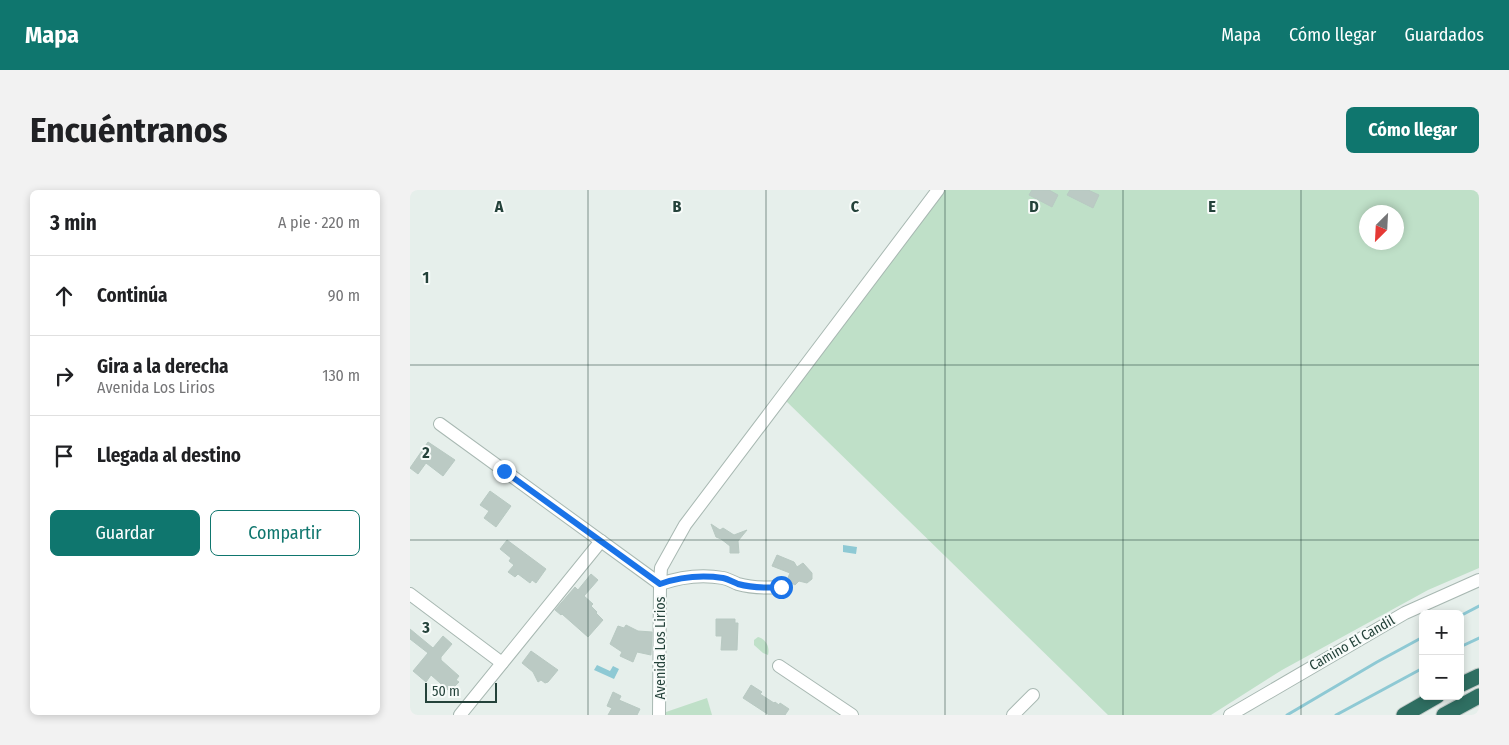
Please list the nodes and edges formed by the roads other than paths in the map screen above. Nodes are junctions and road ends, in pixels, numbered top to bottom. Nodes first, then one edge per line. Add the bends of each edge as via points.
1 (938, 190) edge
2 (440, 424) dead end
3 (601, 540) junction
4 (1479, 580) edge
5 (660, 584) junction
6 (781, 587) dead end
7 (410, 594) edge
8 (502, 663) junction
9 (779, 666) dead end
10 (1479, 676) edge
11 (1464, 683) edge
12 (1033, 695) dead end
13 (1479, 696) edge
14 (1430, 700) edge
15 (460, 715) edge
16 (659, 715) edge
17 (852, 715) edge
18 (1013, 715) edge
19 (1230, 715) edge
20 (1404, 715) edge
21 (1444, 715) edge

1 - 5 street via 685,525 661,568
2 - 3 street, Avenida Los Lirios
3 - 5 street, Avenida Los Lirios
3 - 8 street
4 - 19 street, Camino El Candil via 1405,613
5 - 6 street via 676,579 708,577 761,588
5 - 16 street, Avenida Los Lirios
7 - 8 street
8 - 15 street
9 - 17 street
10 - 11 highway
12 - 18 street
13 - 21 highway
14 - 20 highway

